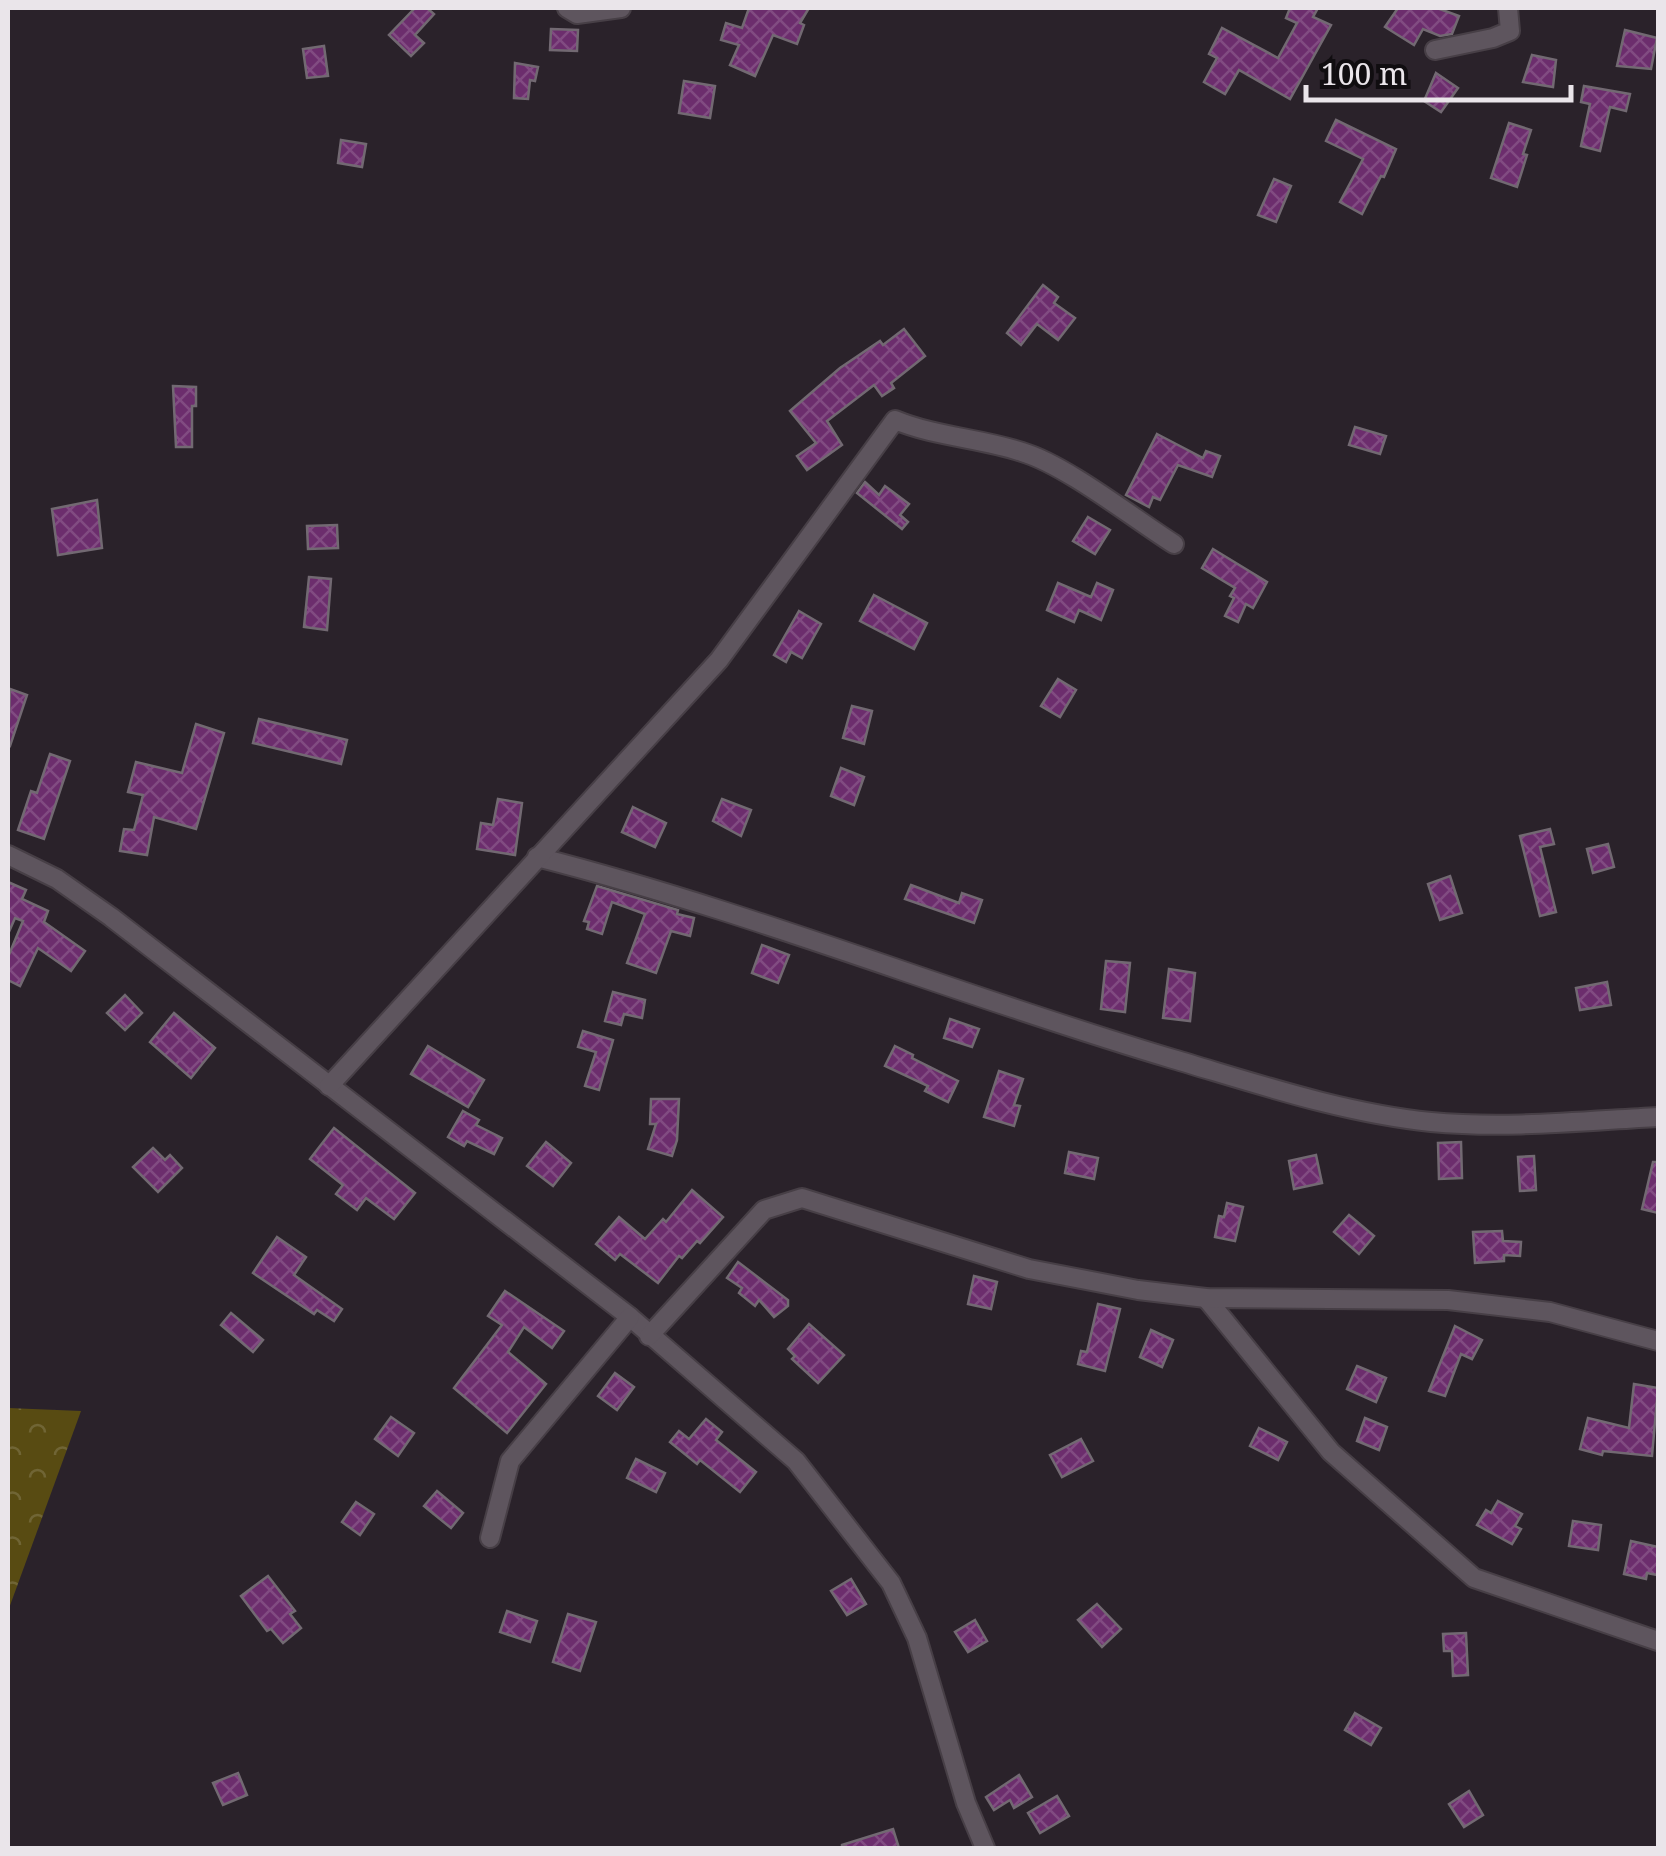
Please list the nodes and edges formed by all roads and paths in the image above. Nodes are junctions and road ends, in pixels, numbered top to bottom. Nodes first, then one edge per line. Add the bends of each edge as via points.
1 (568, 8) edge
2 (620, 8) edge
3 (1508, 8) edge
4 (1434, 50) dead end
5 (1174, 544) dead end
6 (8, 855) edge
7 (537, 857) junction
8 (329, 1086) junction
9 (1658, 1117) edge
10 (1206, 1298) junction
11 (630, 1317) junction
12 (649, 1336) junction
13 (1658, 1341) edge
14 (490, 1538) dead end
15 (1658, 1641) edge
16 (985, 1848) edge

1 - 2 street via 577,14
3 - 4 street via 1510,31
5 - 7 street via 1024,452 894,420 719,660
6 - 8 street via 98,908
7 - 8 street
7 - 9 street via 1303,1098 1430,1122 1546,1126
8 - 11 street
10 - 12 street via 1029,1269 802,1198 764,1210
10 - 13 street via 1448,1300 1550,1312
10 - 15 street via 1331,1452 1474,1578
11 - 12 street
11 - 14 street via 510,1461
12 - 16 street via 796,1460 892,1583 917,1638

